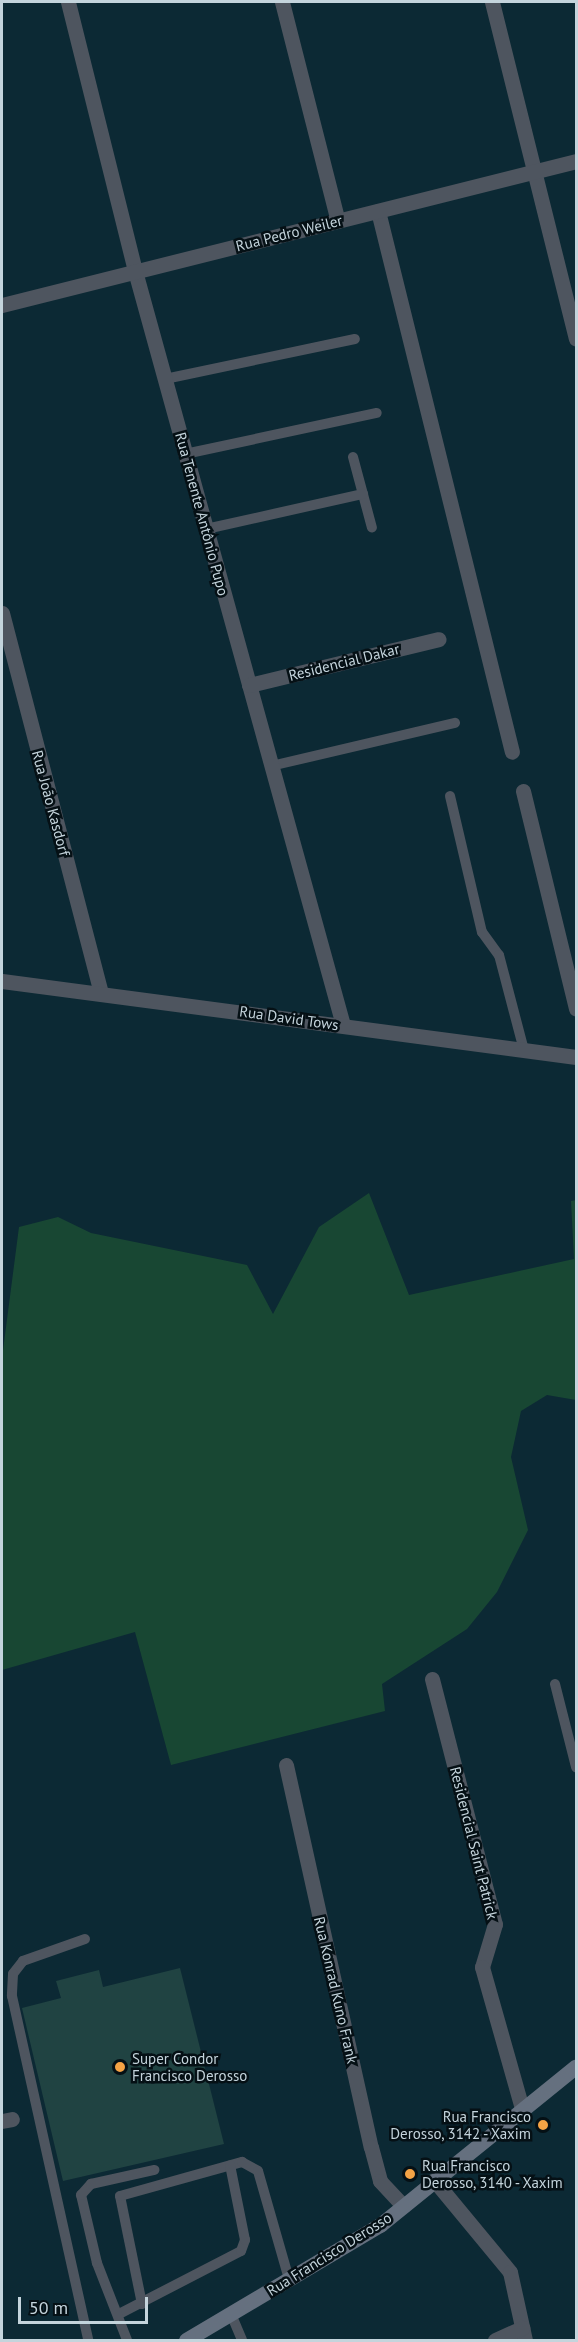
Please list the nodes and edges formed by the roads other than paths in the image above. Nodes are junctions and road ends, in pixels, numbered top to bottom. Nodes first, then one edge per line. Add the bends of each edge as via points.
1 (68, 2) edge
2 (282, 2) edge
3 (492, 2) edge
4 (576, 161) edge
5 (535, 172) junction
6 (378, 211) junction
7 (338, 221) junction
8 (135, 271) junction
9 (2, 304) edge
10 (355, 339) dead end
11 (576, 339) edge
12 (165, 379) junction
13 (377, 413) dead end
14 (185, 454) junction
15 (353, 457) dead end
16 (363, 494) junction
17 (372, 528) dead end
18 (206, 529) junction
19 (2, 613) edge
20 (439, 639) dead end
21 (249, 684) junction
22 (455, 723) dead end
23 (512, 752) dead end
24 (271, 766) junction
25 (523, 791) dead end
26 (450, 796) dead end
27 (2, 981) edge
28 (101, 992) junction
29 (576, 1008) edge
30 (343, 1025) junction
31 (524, 1050) junction
32 (576, 1057) edge
33 (432, 1679) dead end
34 (555, 1684) dead end
35 (286, 1765) dead end
36 (576, 1767) edge
37 (85, 1939) dead end
38 (576, 2066) edge
39 (522, 2108) junction
40 (230, 2165) junction
41 (154, 2170) dead end
42 (434, 2180) junction
43 (403, 2206) junction
44 (289, 2279) junction
45 (141, 2304) junction
46 (119, 2314) junction
47 (231, 2314) junction
48 (524, 2334) edge
49 (88, 2340) edge
50 (127, 2340) edge
51 (186, 2340) edge
52 (243, 2340) edge
53 (495, 2340) edge

1 - 8 street, Rua Tenente Antônio Pupo
2 - 7 street
3 - 5 street
4 - 5 street, Rua Pedro Weiler
5 - 6 street, Rua Pedro Weiler
5 - 11 street
6 - 7 street, Rua Pedro Weiler
6 - 23 street
7 - 8 street, Rua Pedro Weiler
8 - 9 street, Rua Pedro Weiler
8 - 12 street, Rua Tenente Antônio Pupo
10 - 12 lane
12 - 14 street, Rua Tenente Antônio Pupo
13 - 14 lane
14 - 18 street, Rua Tenente Antônio Pupo
15 - 16 lane
16 - 17 lane
16 - 18 lane
18 - 21 street, Rua Tenente Antônio Pupo
19 - 28 street, Rua João Kasdorf
20 - 21 street, Residencial Dakar
21 - 24 street, Rua Tenente Antônio Pupo
22 - 24 lane
24 - 30 street, Rua Tenente Antônio Pupo
25 - 29 street
26 - 31 lane via 482,932 499,955
27 - 28 street, Rua David Tows
28 - 30 street, Rua David Tows
30 - 31 street, Rua David Tows
31 - 32 street, Rua David Tows
33 - 39 street, Residencial Saint Patrick via 495,1924 482,1967
34 - 36 lane
35 - 43 street, Rua Konrad Kuno Frank via 380,2181
37 - 49 lane via 23,1961 13,1974 12,1996
38 - 39 main road, Rua Francisco Derosso
39 - 42 main road, Rua Francisco Derosso
40 - 44 lane via 243,2162 258,2171
40 - 45 lane via 245,2246 213,2269
40 - 45 lane via 120,2196
41 - 46 lane via 91,2184 81,2195 97,2263
42 - 43 main road, Rua Francisco Derosso
42 - 48 street via 510,2272
43 - 44 main road, Rua Francisco Derosso
44 - 47 main road, Rua Francisco Derosso
45 - 46 lane
46 - 50 lane
47 - 51 main road, Rua Francisco Derosso
47 - 52 lane
48 - 53 street

